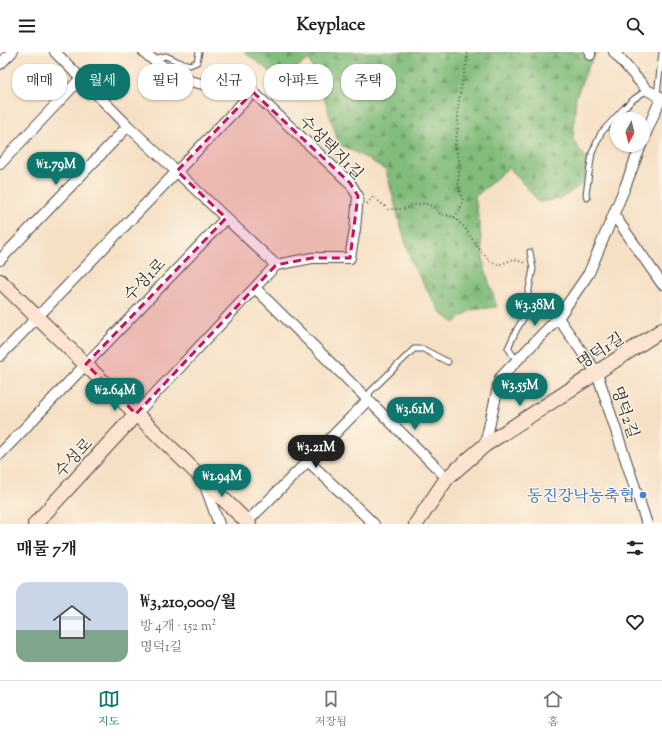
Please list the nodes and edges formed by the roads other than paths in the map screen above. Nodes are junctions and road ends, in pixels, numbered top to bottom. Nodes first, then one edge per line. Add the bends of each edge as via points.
1 (12, 52) edge
2 (55, 52) edge
3 (199, 52) edge
4 (614, 52) edge
5 (662, 52) edge
6 (148, 56) edge
7 (0, 64) edge
8 (75, 72) edge
9 (75, 84) edge
10 (201, 84) edge
11 (647, 90) junction
12 (256, 95) edge
13 (660, 97) edge
14 (103, 100) edge
15 (245, 100) edge
16 (650, 122) edge
17 (128, 126) junction
18 (638, 152) edge
19 (0, 164) edge
20 (177, 171) junction
21 (587, 198) dead end
22 (614, 215) junction
23 (226, 218) junction
24 (530, 252) dead end
25 (0, 260) edge
26 (276, 265) junction
27 (0, 281) edge
28 (662, 284) edge
29 (255, 288) junction
30 (37, 317) junction
31 (558, 318) junction
32 (662, 330) edge
33 (0, 356) edge
34 (517, 361) junction
35 (448, 362) dead end
36 (86, 364) junction
37 (597, 373) junction
38 (368, 400) junction
39 (136, 414) junction
40 (485, 445) junction
41 (0, 454) edge
42 (308, 461) junction
43 (447, 478) junction
44 (203, 479) junction
45 (248, 523) edge
46 (35, 524) edge
47 (219, 524) edge
48 (374, 524) edge
49 (416, 524) edge
50 (647, 524) edge

1 - 7 street
2 - 8 street
3 - 6 lane via 197,62 190,65 166,56
4 - 11 street
5 - 13 lane
6 - 10 street, 수성택지1길 via 182,79
9 - 19 street
11 - 13 street
11 - 21 lane via 625,107 601,133 592,153
12 - 26 street, 수성택지1길 via 350,183 358,196 350,258 312,258
13 - 16 street
14 - 17 street
15 - 20 street
17 - 20 street
17 - 25 street
18 - 22 street
20 - 23 street
20 - 30 street
22 - 28 street
22 - 31 street via 589,273
23 - 26 street
23 - 36 street, 수성1로
24 - 34 lane via 533,269 523,319 508,348
26 - 29 street
27 - 30 street
29 - 38 street
29 - 39 street
30 - 33 street
30 - 36 street
31 - 34 street
31 - 37 street, 명덕2길
32 - 37 street, 명덕1길
34 - 40 street via 500,378
35 - 38 lane via 423,349 414,349 370,392
36 - 39 street
36 - 41 street, 수성1로
37 - 40 street, 명덕1길
37 - 50 street, 명덕2길
38 - 42 street
38 - 43 street
39 - 44 street
39 - 46 street, 수성로
40 - 43 street, 명덕1길
42 - 45 street
42 - 48 street
43 - 49 street, 명덕1길
44 - 45 street
44 - 47 street

